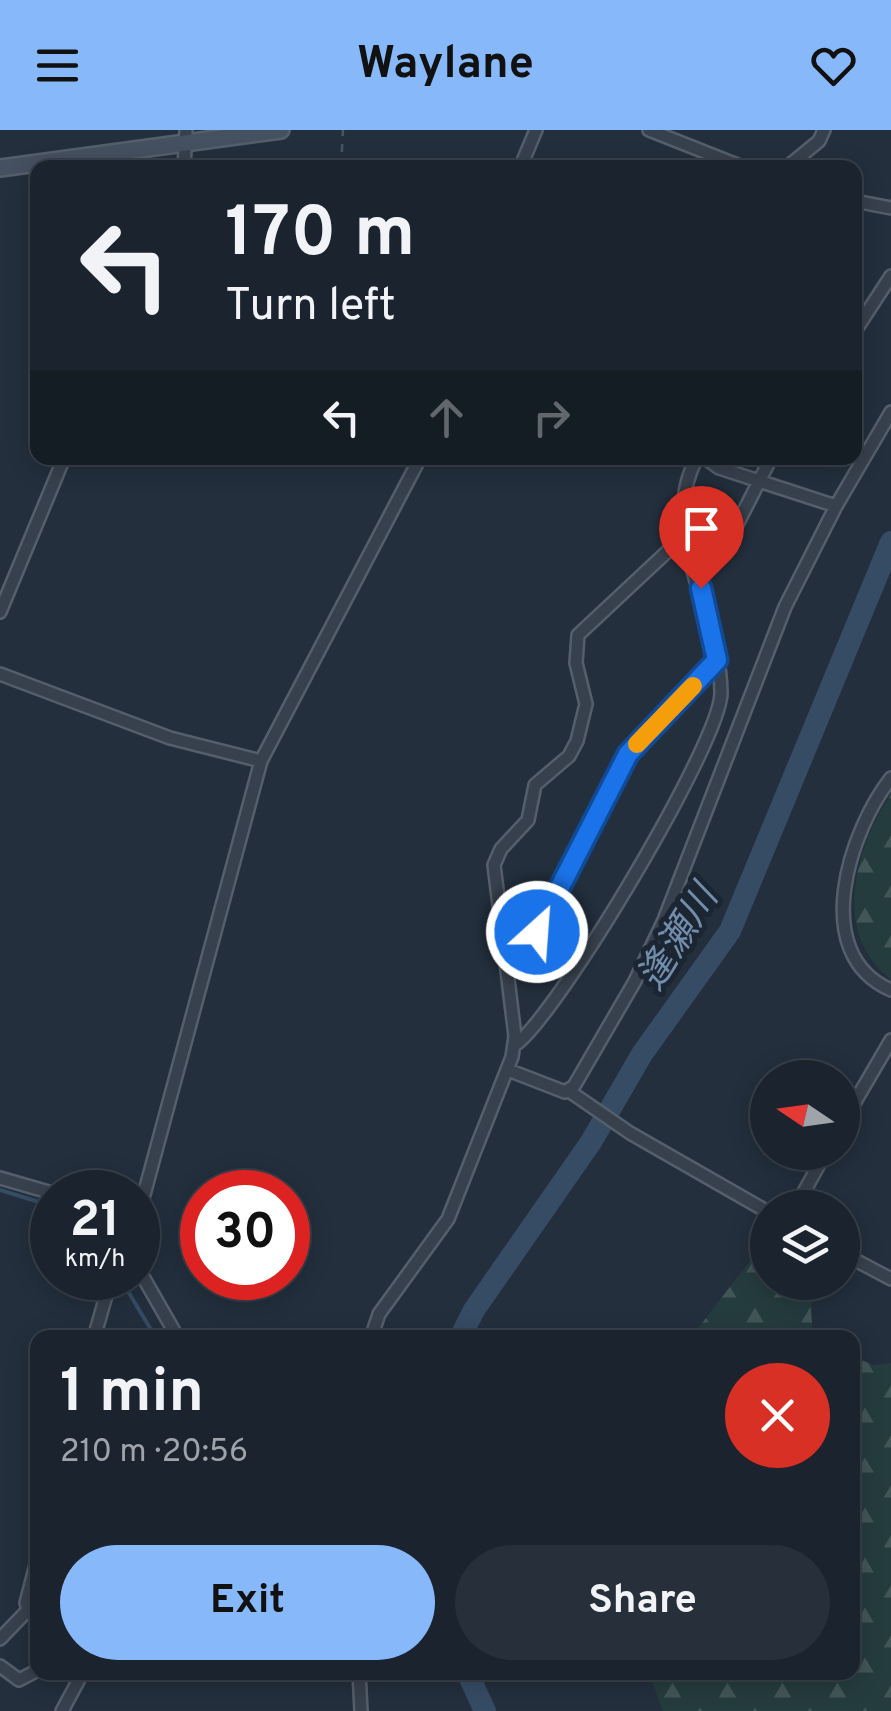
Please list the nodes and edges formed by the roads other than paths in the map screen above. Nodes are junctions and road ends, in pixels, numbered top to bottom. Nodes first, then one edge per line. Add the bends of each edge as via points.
1 (281, 130) edge
2 (536, 130) edge
3 (648, 130) edge
4 (824, 130) edge
5 (186, 137) edge
6 (48, 160) edge
7 (523, 160) edge
8 (712, 160) edge
9 (791, 160) edge
10 (30, 163) edge
11 (0, 168) edge
12 (862, 202) edge
13 (891, 208) edge
14 (891, 276) edge
15 (862, 320) edge
16 (891, 412) edge
17 (862, 462) edge
18 (61, 465) edge
19 (416, 465) edge
20 (694, 465) edge
21 (715, 465) edge
22 (768, 465) edge
23 (860, 465) edge
24 (759, 482) junction
25 (836, 506) junction
26 (684, 535) junction
27 (696, 568) junction
28 (0, 612) edge
29 (717, 660) junction
30 (0, 674) edge
31 (705, 746) junction
32 (730, 754) junction
33 (262, 761) junction
34 (891, 778) edge
35 (504, 956) junction
36 (891, 990) edge
37 (891, 1040) edge
38 (514, 1045) junction
39 (508, 1070) junction
40 (860, 1093) edge
41 (574, 1094) junction
42 (151, 1170) edge
43 (0, 1178) edge
44 (30, 1187) edge
45 (750, 1202) edge
46 (860, 1263) edge
47 (891, 1279) edge
48 (105, 1300) edge
49 (156, 1300) edge
50 (96, 1330) edge
51 (173, 1330) edge
52 (374, 1330) edge
53 (30, 1616) edge
54 (0, 1639) edge
55 (0, 1666) edge
56 (30, 1674) edge
57 (79, 1680) edge
58 (359, 1680) edge
59 (62, 1711) edge
60 (361, 1711) edge

1 - 5 street
2 - 7 street
3 - 8 street
4 - 9 street
5 - 6 street
10 - 11 street
12 - 13 street
14 - 15 street
16 - 17 street
18 - 28 street
19 - 33 street
20 - 26 street via 682,492
21 - 24 street
22 - 24 street
23 - 25 street
24 - 25 street
24 - 27 street via 720,558
25 - 32 street via 786,607
26 - 27 street
26 - 35 street via 578,634 576,663 586,704 577,741 570,756 535,786 528,820 495,860
27 - 29 street
29 - 31 street via 720,707
29 - 35 street via 628,754 537,932
30 - 33 street via 170,738
31 - 32 street
31 - 38 street via 569,984
32 - 41 street via 636,982
33 - 42 street
34 - 36 street via 867,813 844,900 844,924 858,962
35 - 38 street
37 - 40 street
38 - 39 street
39 - 41 street
39 - 52 street via 448,1218
41 - 45 street
43 - 44 street
46 - 47 street
48 - 50 street
49 - 51 street
53 - 54 street
55 - 56 street via 18,1680
57 - 59 street
58 - 60 street

